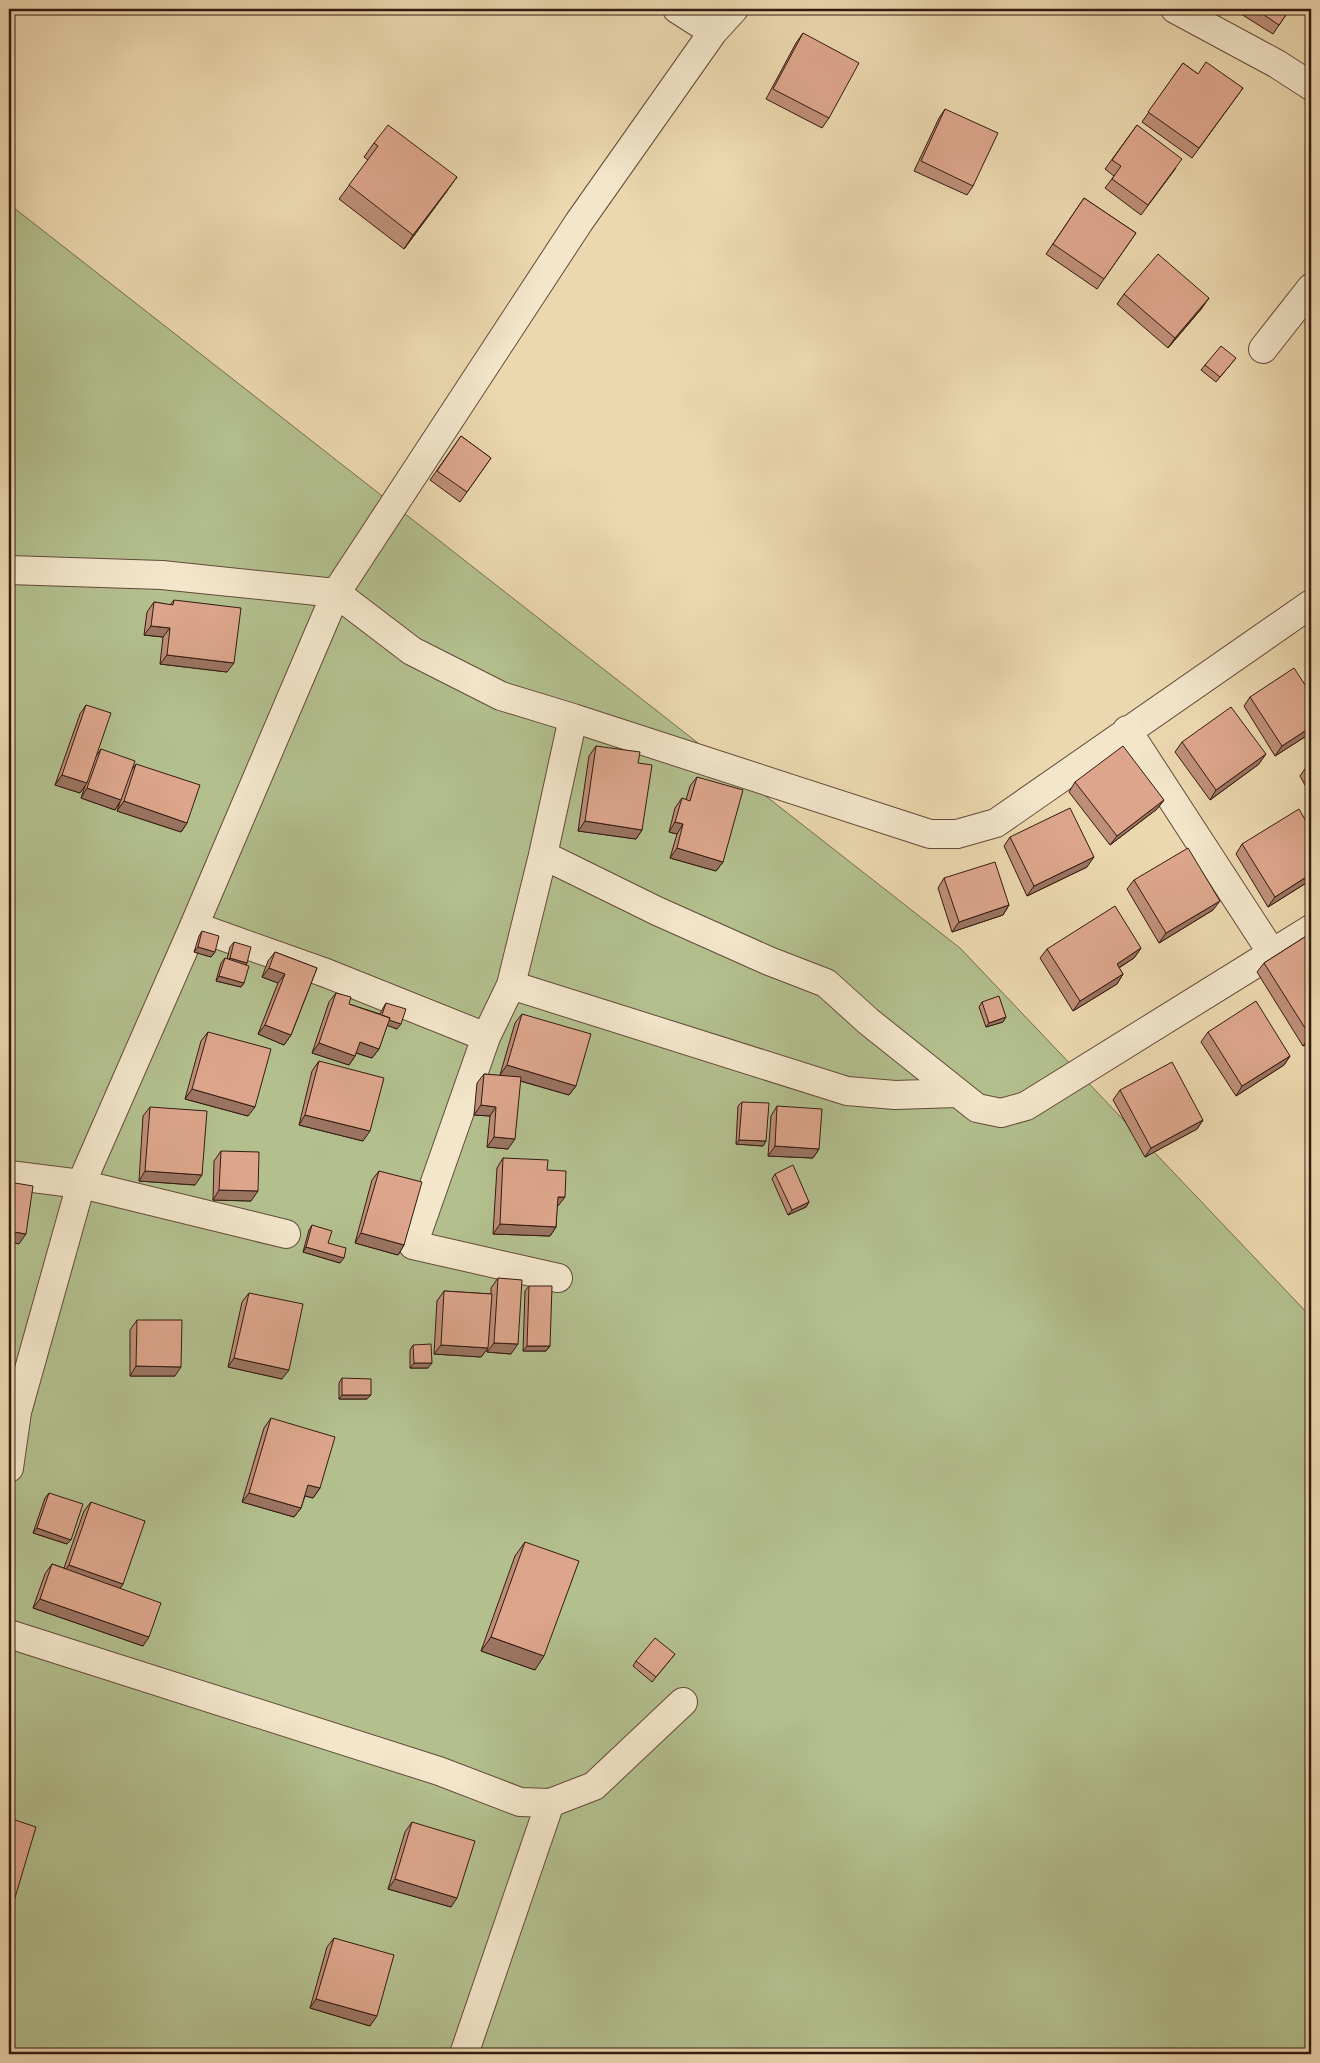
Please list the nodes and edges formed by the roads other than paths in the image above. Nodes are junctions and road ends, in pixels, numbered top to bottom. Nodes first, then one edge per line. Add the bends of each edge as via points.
1 (677, 9) edge
2 (734, 9) edge
3 (1175, 9) edge
4 (713, 32) junction
5 (1311, 86) edge
6 (1309, 299) edge
7 (1262, 349) dead end
8 (9, 570) edge
9 (336, 592) junction
10 (1311, 604) edge
11 (573, 718) junction
12 (1127, 730) junction
13 (543, 855) junction
14 (194, 926) junction
15 (1311, 929) edge
16 (1272, 953) junction
17 (511, 985) junction
18 (486, 1037) junction
19 (957, 1093) junction
20 (9, 1176) edge
21 (81, 1184) junction
22 (286, 1234) dead end
23 (558, 1278) dead end
24 (13, 1412) edge
25 (9, 1468) edge
26 (9, 1634) edge
27 (683, 1702) dead end
28 (550, 1803) junction
29 (464, 2054) edge

1 - 4 street
2 - 4 street
3 - 5 street
4 - 9 street via 580,222
6 - 7 street
8 - 9 street via 162,575
9 - 11 street via 412,651 501,696
9 - 14 street
10 - 12 street
11 - 12 street via 930,834 957,834 996,823
11 - 13 street
12 - 16 street
13 - 17 street
13 - 19 street via 657,911 826,983 868,1022
14 - 18 street via 326,973
14 - 21 street
15 - 16 street
16 - 19 street via 1026,1106 1001,1113 977,1108
17 - 18 street
17 - 19 street via 847,1091 895,1095
18 - 23 street via 413,1245
20 - 21 street
21 - 22 street
21 - 24 street
24 - 25 street
26 - 28 street via 439,1771 520,1802
27 - 28 street via 594,1786
28 - 29 street

